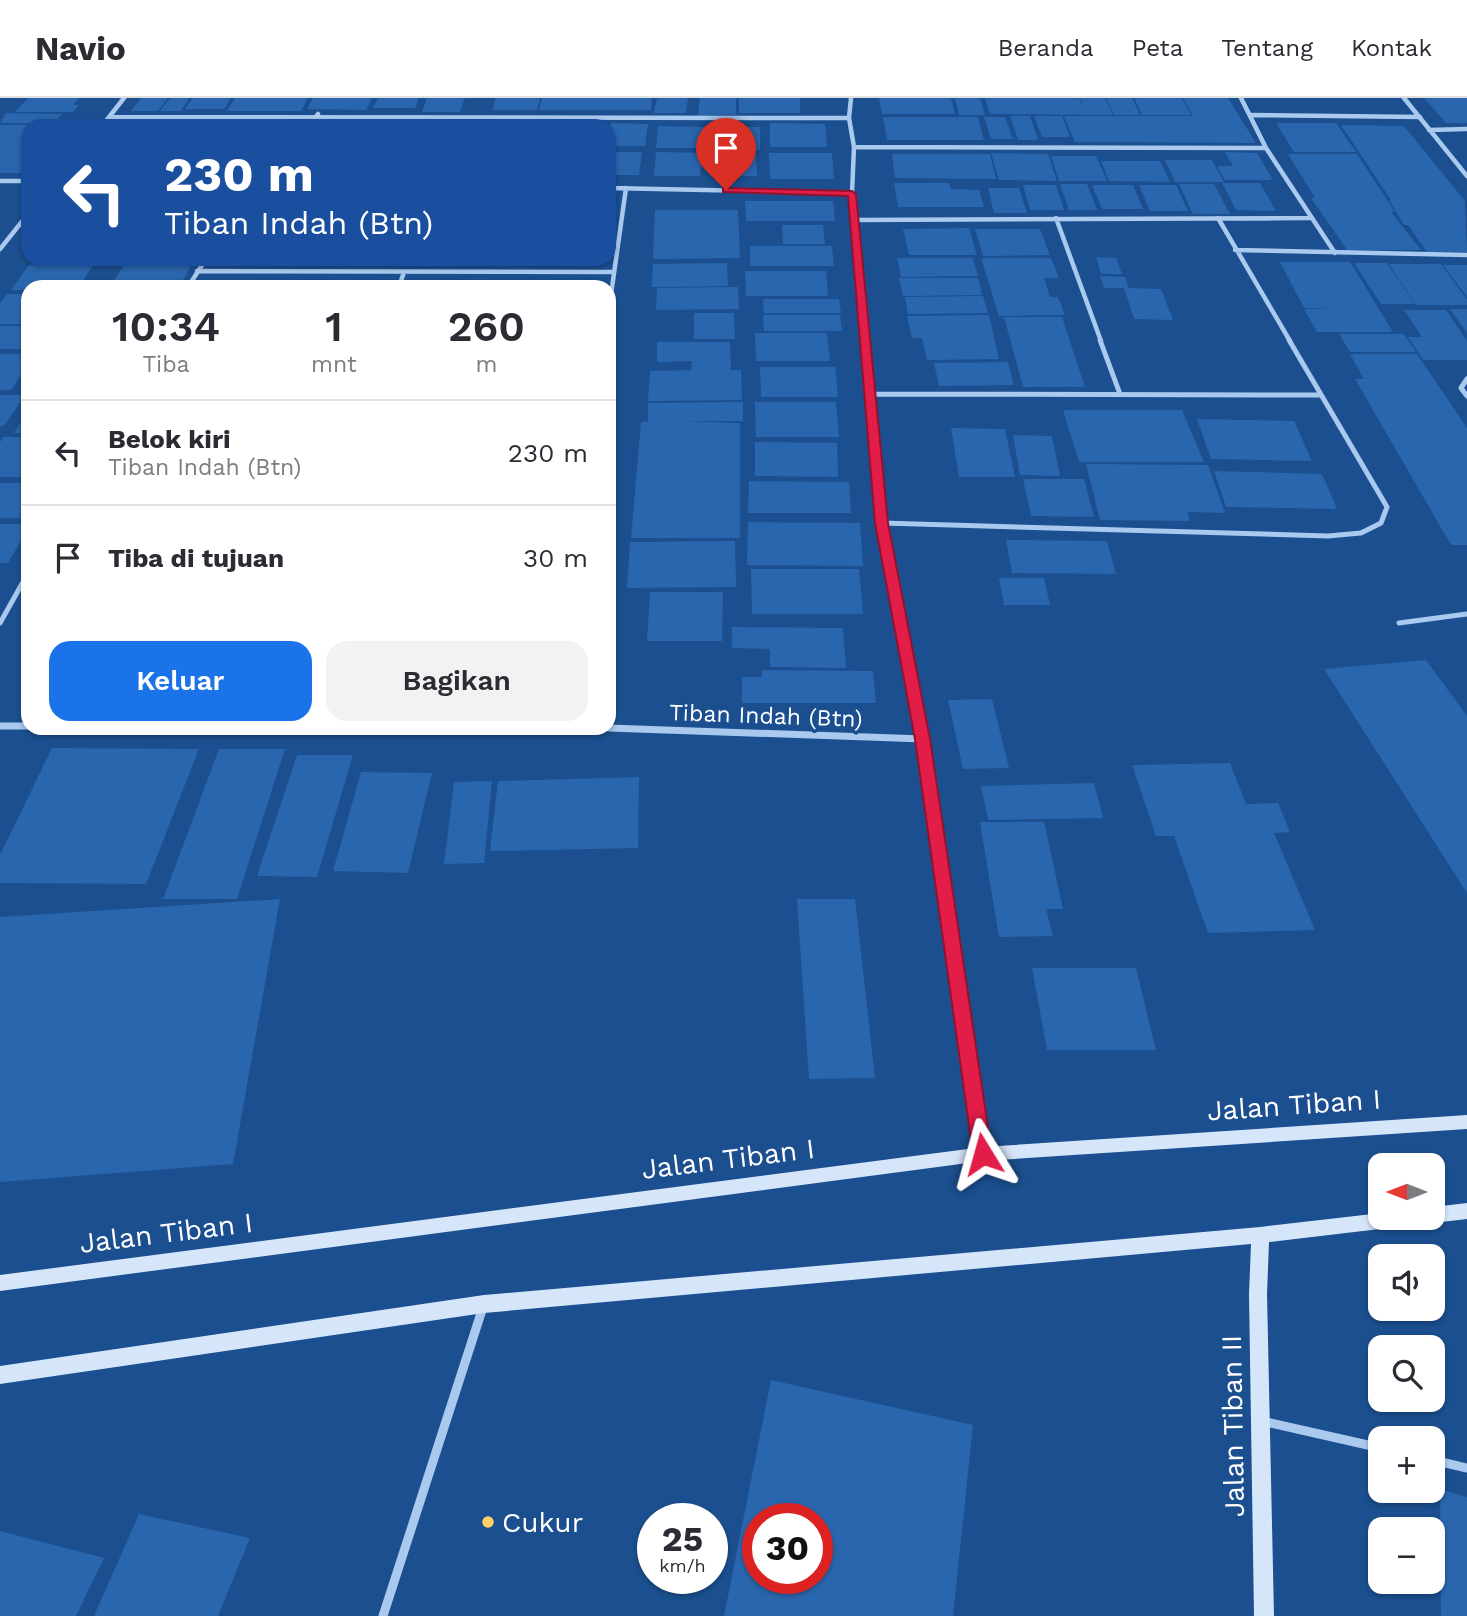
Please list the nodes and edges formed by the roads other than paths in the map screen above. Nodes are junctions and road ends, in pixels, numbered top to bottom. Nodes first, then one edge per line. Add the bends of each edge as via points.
1 (124, 98) edge
2 (851, 98) edge
3 (1241, 98) edge
4 (1404, 98) edge
5 (318, 114) junction
6 (1251, 115) junction
7 (110, 117) joint
8 (1420, 117) junction
9 (849, 118) junction
10 (314, 119) edge
11 (1429, 130) junction
12 (1467, 130) edge
13 (854, 147) junction
14 (1266, 148) junction
15 (1467, 176) edge
16 (0, 181) edge
17 (21, 181) edge
18 (616, 188) edge
19 (626, 188) junction
20 (852, 194) junction
21 (1056, 218) junction
22 (1218, 218) junction
23 (1310, 218) junction
24 (854, 220) junction
25 (21, 223) edge
26 (0, 249) edge
27 (1235, 250) junction
28 (616, 253) edge
29 (1335, 253) junction
30 (1467, 255) edge
31 (201, 266) edge
32 (614, 266) edge
33 (197, 271) junction
34 (404, 272) junction
35 (613, 272) junction
36 (192, 280) edge
37 (401, 280) edge
38 (612, 280) edge
39 (1467, 379) edge
40 (869, 394) junction
41 (1120, 394) junction
42 (1320, 395) junction
43 (1467, 396) edge
44 (882, 523) junction
45 (21, 586) edge
46 (1467, 614) edge
47 (0, 623) edge
48 (1399, 623) dead end
49 (0, 726) edge
50 (21, 726) edge
51 (616, 728) edge
52 (923, 739) junction
53 (1467, 1122) edge
54 (983, 1154) junction
55 (1467, 1211) edge
56 (1446, 1213) edge
57 (1368, 1222) edge
58 (1260, 1235) junction
59 (0, 1283) edge
60 (484, 1304) junction
61 (0, 1375) edge
62 (1261, 1421) junction
63 (1368, 1445) edge
64 (1445, 1463) edge
65 (1467, 1468) edge
66 (383, 1616) edge
67 (1264, 1616) edge

1 - 7 street
2 - 9 street
3 - 6 street
4 - 8 street
5 - 7 street
5 - 9 street
5 - 10 street
6 - 8 street
6 - 14 street
8 - 11 street
9 - 13 street
11 - 12 street
11 - 15 street
13 - 14 street
13 - 20 street
14 - 23 street
16 - 17 street
18 - 19 street
19 - 20 street
19 - 28 street
20 - 24 street
21 - 22 street
21 - 24 street
21 - 41 street
22 - 23 street
22 - 27 street
23 - 29 street
24 - 40 street
25 - 26 street
27 - 29 street
27 - 42 street
29 - 30 street
31 - 33 street
32 - 35 street
33 - 34 street
33 - 36 street
34 - 35 street
34 - 37 street
35 - 38 street
39 - 43 street via 1461,388
40 - 41 street
40 - 44 street
41 - 42 street
42 - 44 street via 1387,507 1381,523 1361,533 1328,536
44 - 52 street
45 - 47 street
46 - 48 street
49 - 50 street
51 - 52 street, Tiban Indah (Btn)
52 - 54 street
53 - 54 street, Jalan Tiban I
54 - 59 street, Jalan Tiban I
55 - 56 street
57 - 58 street
58 - 60 street
58 - 62 street, Jalan Tiban II
60 - 61 street
60 - 66 street
62 - 63 street
62 - 67 street, Jalan Tiban II
64 - 65 street

